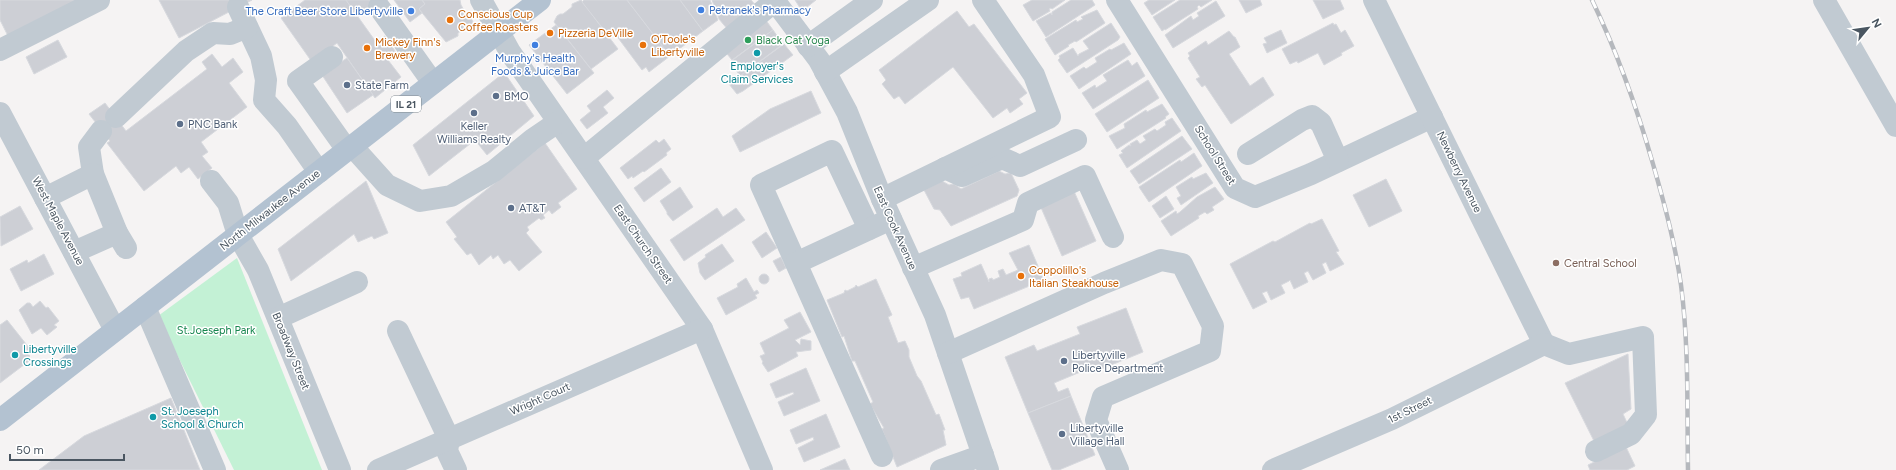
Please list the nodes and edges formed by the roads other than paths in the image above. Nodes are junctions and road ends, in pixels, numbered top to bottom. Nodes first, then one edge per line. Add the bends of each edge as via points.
1 (99, 0) edge
2 (481, 0) edge
3 (540, 0) edge
4 (774, 0) edge
5 (872, 0) edge
6 (928, 0) edge
7 (983, 0) edge
8 (1117, 0) edge
9 (1374, 0) edge
10 (1824, 0) edge
11 (381, 5) edge
12 (238, 8) dead end
13 (247, 27) junction
14 (498, 33) junction
15 (808, 46) junction
16 (0, 50) edge
17 (332, 57) dead end
18 (826, 72) junction
19 (433, 83) junction
20 (0, 113) edge
21 (1432, 117) junction
22 (558, 122) junction
23 (1896, 126) edge
24 (1076, 140) dead end
25 (350, 148) junction
26 (1248, 154) dead end
27 (584, 158) junction
28 (1338, 161) junction
29 (945, 168) junction
30 (319, 172) junction
31 (93, 174) junction
32 (211, 180) dead end
33 (45, 198) junction
34 (882, 199) junction
35 (891, 219) junction
36 (869, 229) junction
37 (238, 235) junction
38 (1113, 237) dead end
39 (74, 252) junction
40 (796, 262) junction
41 (913, 268) junction
42 (357, 282) dead end
43 (145, 307) junction
44 (278, 318) junction
45 (702, 328) junction
46 (115, 330) junction
47 (398, 331) dead end
48 (1544, 344) junction
49 (948, 352) junction
50 (0, 420) edge
51 (449, 439) junction
52 (1596, 451) dead end
53 (882, 456) dead end
54 (986, 463) edge
55 (955, 468) edge
56 (215, 470) edge
57 (340, 470) edge
58 (378, 470) edge
59 (456, 470) edge
60 (762, 470) edge
61 (1118, 470) edge
62 (1273, 470) edge

1 - 16 street
2 - 14 street, East Church Street
3 - 14 main road, North Milwaukee Avenue / IL 21
4 - 15 street, East Cook Avenue
4 - 27 street
5 - 15 street
6 - 18 street
7 - 29 street via 1034,75 1050,117
8 - 28 street, School Street via 1235,188 1255,198
9 - 21 street, Newberry Avenue
10 - 23 street
11 - 19 street
12 - 13 street
13 - 30 street via 261,56 266,80 264,100 287,126
13 - 31 street via 230,34 212,33 186,51 109,124 89,147
14 - 19 main road, North Milwaukee Avenue / IL 21
14 - 22 street, East Church Street
15 - 18 street, East Cook Avenue
17 - 25 street via 298,81
18 - 34 street, East Cook Avenue via 847,112
19 - 25 main road, North Milwaukee Avenue / IL 21
20 - 33 street, West Maple Avenue
21 - 28 street, School Street
21 - 48 street, Newberry Avenue
22 - 25 street via 494,171 452,196 420,201 387,185
22 - 27 street, East Church Street
24 - 29 street via 1020,166 1002,158 962,176
25 - 30 main road, North Milwaukee Avenue / IL 21
26 - 28 street via 1312,116 1321,123
27 - 45 street, East Church Street
29 - 34 street
30 - 37 main road, North Milwaukee Avenue / IL 21
31 - 33 street
31 - 39 street via 122,240
32 - 37 street, Broadway Street via 228,203
33 - 39 street, West Maple Avenue
34 - 35 street, East Cook Avenue
35 - 36 street
35 - 41 street, East Cook Avenue
36 - 40 street
36 - 40 street via 832,151 761,185
37 - 43 main road, North Milwaukee Avenue / IL 21
37 - 44 street, Broadway Street via 258,270
38 - 41 street via 1085,176 1028,203 1024,220
39 - 46 street, West Maple Avenue
40 - 53 street
41 - 49 street, East Cook Avenue
42 - 44 street
43 - 46 main road, North Milwaukee Avenue / IL 21
43 - 56 street
44 - 57 street, Broadway Street
45 - 51 street, Wright Court
45 - 60 street, East Church Street
46 - 50 main road, North Milwaukee Avenue / IL 21
47 - 51 street
48 - 52 street via 1569,354 1643,337 1646,415 1631,434
48 - 62 street, 1st Street via 1392,419
49 - 54 street, East Cook Avenue
49 - 61 street via 1160,260 1182,264 1213,326 1210,351 1103,397 1096,420
51 - 58 street, Wright Court
51 - 59 street via 447,451
54 - 55 street

